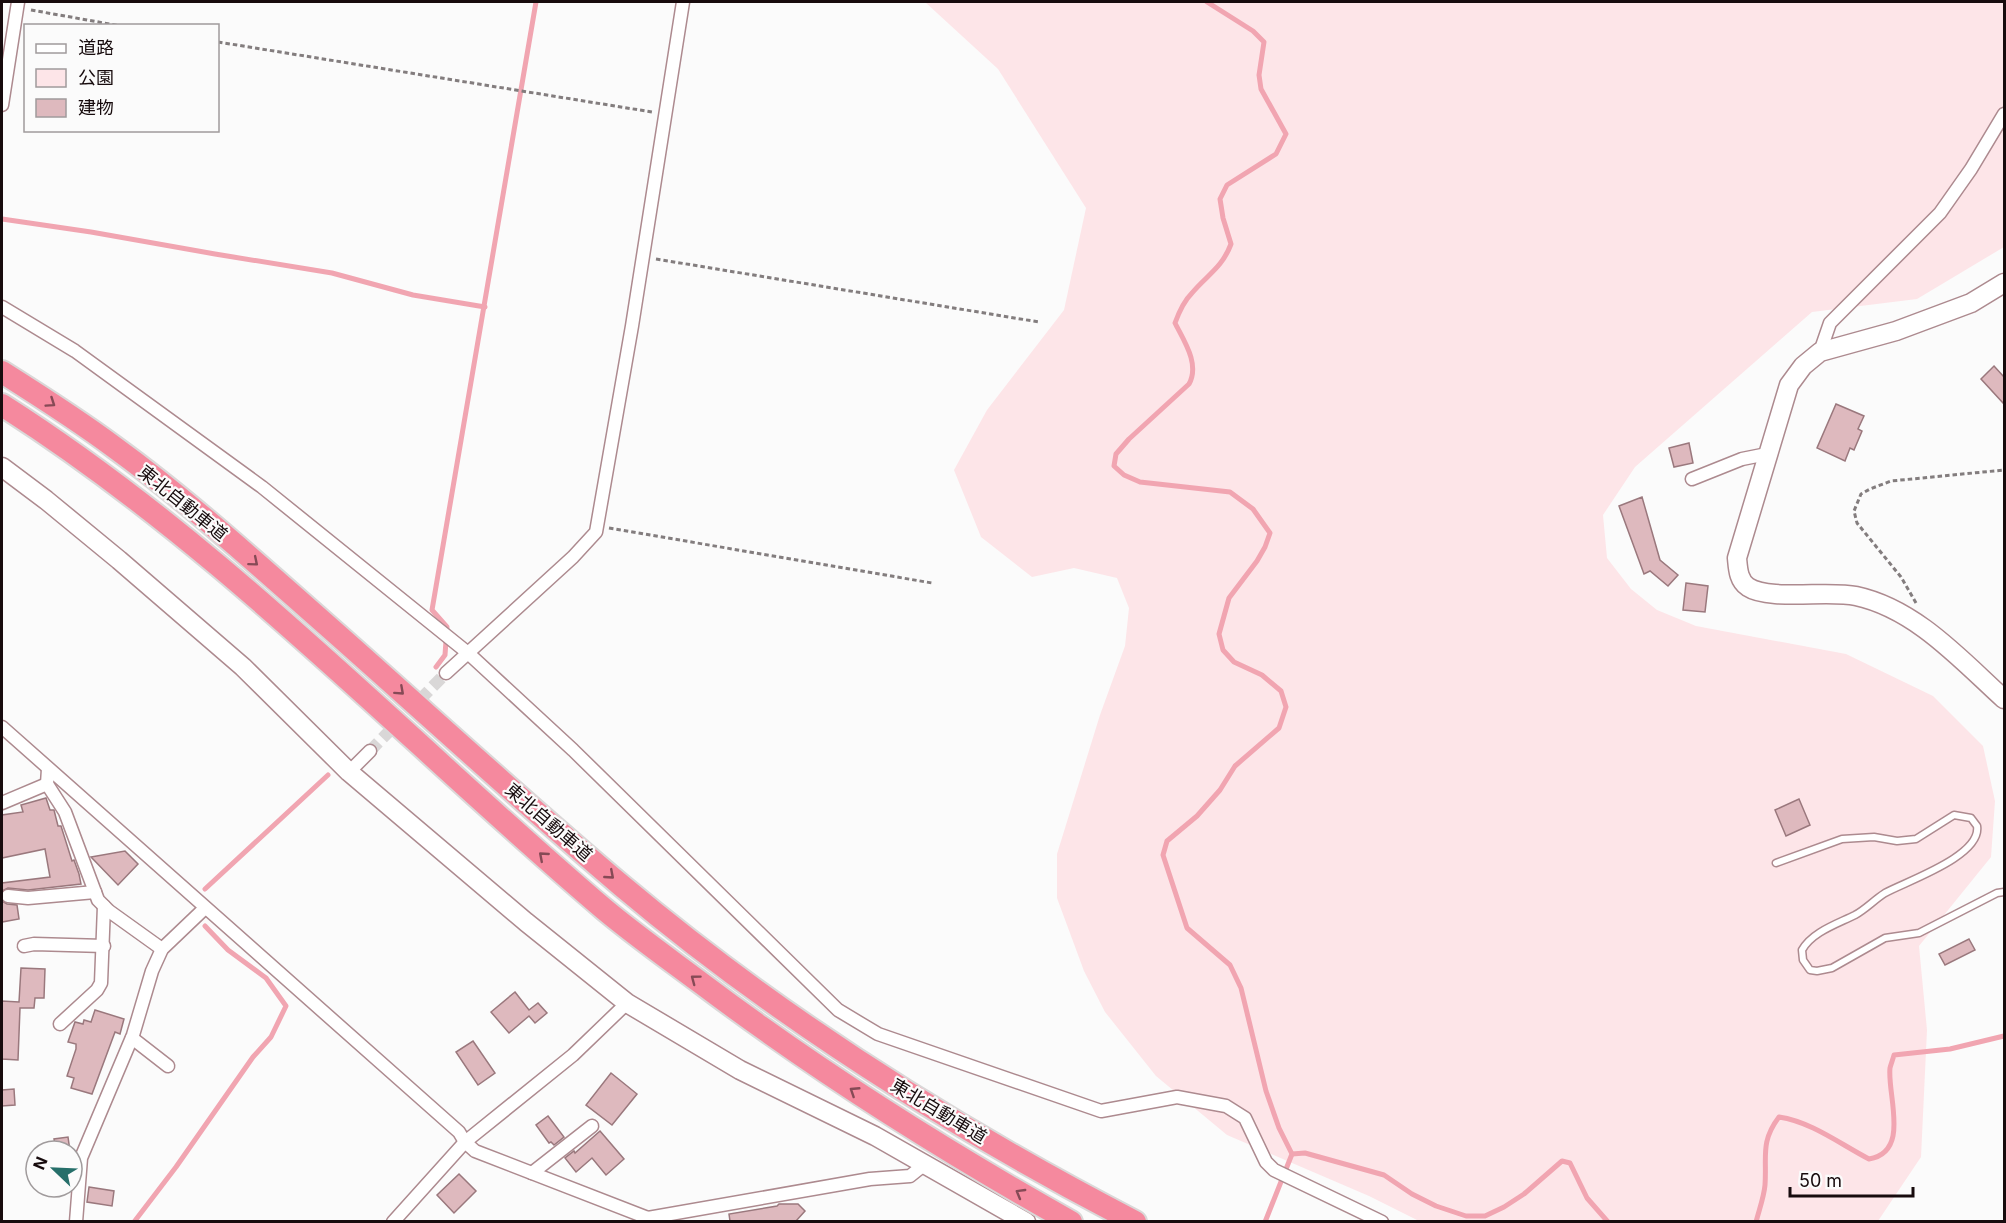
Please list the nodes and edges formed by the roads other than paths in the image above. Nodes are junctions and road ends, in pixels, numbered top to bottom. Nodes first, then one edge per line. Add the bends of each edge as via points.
1 (683, 2) edge
2 (18, 5) edge
3 (2, 105) edge
4 (2004, 114) edge
5 (2004, 283) edge
6 (2, 307) edge
7 (1820, 352) junction
8 (2, 372) edge
9 (2, 405) edge
10 (1767, 454) junction
11 (2, 467) edge
12 (1692, 479) dead end
13 (468, 653) junction
14 (447, 673) tunnel mouth
15 (2004, 699) edge
16 (4, 732) edge
17 (370, 751) tunnel mouth
18 (48, 769) junction
19 (349, 772) junction
20 (47, 784) junction
21 (2, 803) edge
22 (1776, 863) dead end
23 (95, 892) junction
24 (2004, 892) edge
25 (8, 896) dead end
26 (104, 906) junction
27 (204, 908) junction
28 (24, 946) dead end
29 (104, 946) junction
30 (162, 949) junction
31 (627, 1003) junction
32 (60, 1023) dead end
33 (132, 1038) junction
34 (168, 1066) dead end
35 (592, 1126) dead end
36 (465, 1142) junction
37 (925, 1164) junction
38 (531, 1173) junction
39 (648, 1220) edge
40 (76, 1221) edge
41 (393, 1221) edge
42 (1026, 1221) edge
43 (1071, 1221) edge
44 (1135, 1221) edge
45 (1382, 1221) edge

1 - 13 street via 596,532
2 - 3 street
4 - 7 street via 1940,213 1830,324
5 - 7 street via 1971,303 1896,331
6 - 13 street via 75,351 262,487
7 - 10 street via 1803,366 1790,386
8 -> 44 highway, 東北自動車道 via 116,448 194,511 691,942 894,1085 1008,1153
43 -> 9 highway, 東北自動車道 via 872,1103 675,964 528,843 248,590 98,471
10 - 12 street via 1742,459
10 - 15 street via 1737,558 1741,580 1754,590 1782,594 1842,593 1886,605 1939,640
11 - 19 street via 234,659
13 - 14 street
13 - 45 street via 838,1010 878,1034 1101,1111 1177,1097 1226,1106 1245,1118 1266,1162 1274,1170
16 - 18 street
17 - 19 street
18 - 20 street
18 - 27 street
19 - 31 street
20 - 21 street
20 - 23 street via 65,812
22 - 24 lane via 1842,839 1916,839 1954,814 1971,818 1977,825 1976,837 1959,856 1883,894 1858,913 1811,938 1802,950 1803,960 1810,970 1817,971 1832,968 1885,938 1919,933
23 - 25 street
23 - 26 street
26 - 29 street
26 - 30 street
27 - 30 street
27 - 36 street via 459,1132
28 - 29 street
29 - 32 street via 101,983
30 - 33 street
31 - 36 street via 573,1055
31 - 37 street via 740,1070
33 - 34 street
33 - 40 street via 81,1158
35 - 38 street
36 - 38 street via 475,1151
36 - 41 street
37 - 39 street via 910,1176 870,1179
37 - 42 street
38 - 39 street

